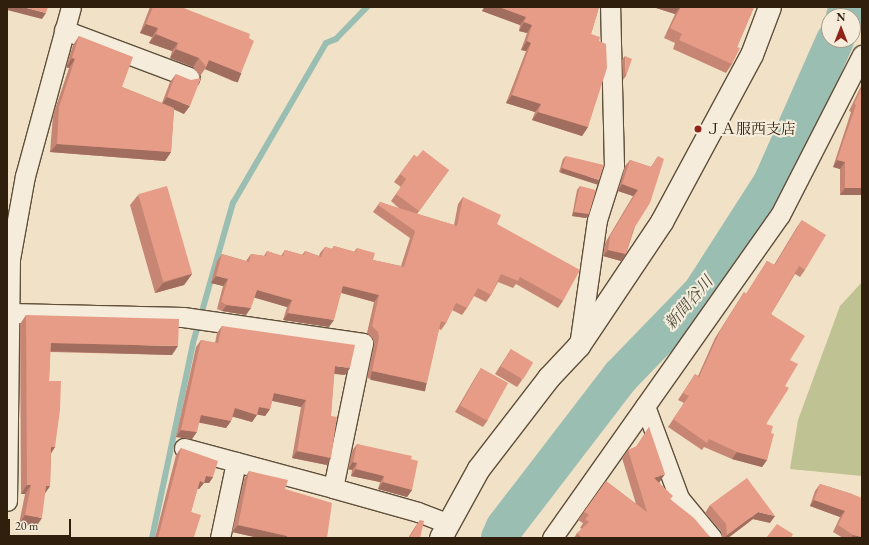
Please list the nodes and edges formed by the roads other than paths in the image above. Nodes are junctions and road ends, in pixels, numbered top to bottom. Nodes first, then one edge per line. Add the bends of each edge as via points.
1 (71, 7) edge
2 (610, 7) edge
3 (770, 7) edge
4 (64, 30) junction
5 (862, 56) edge
6 (189, 77) dead end
7 (10, 313) junction
8 (579, 346) junction
9 (645, 406) junction
10 (184, 448) edge
11 (236, 462) junction
12 (333, 488) junction
13 (7, 501) edge
14 (444, 531) edge
15 (220, 538) edge
16 (552, 538) edge
17 (712, 538) edge

1 - 4 street
2 - 8 street via 614,166 597,220
3 - 8 street via 752,55 662,222
4 - 6 street
4 - 7 street via 24,176 10,259
5 - 9 street via 780,215
7 - 12 street via 183,317 363,343
7 - 13 street
8 - 14 street via 549,378 479,469
9 - 16 street
9 - 17 street via 680,498
10 - 11 street
11 - 12 street
11 - 15 street
12 - 14 street via 418,512

